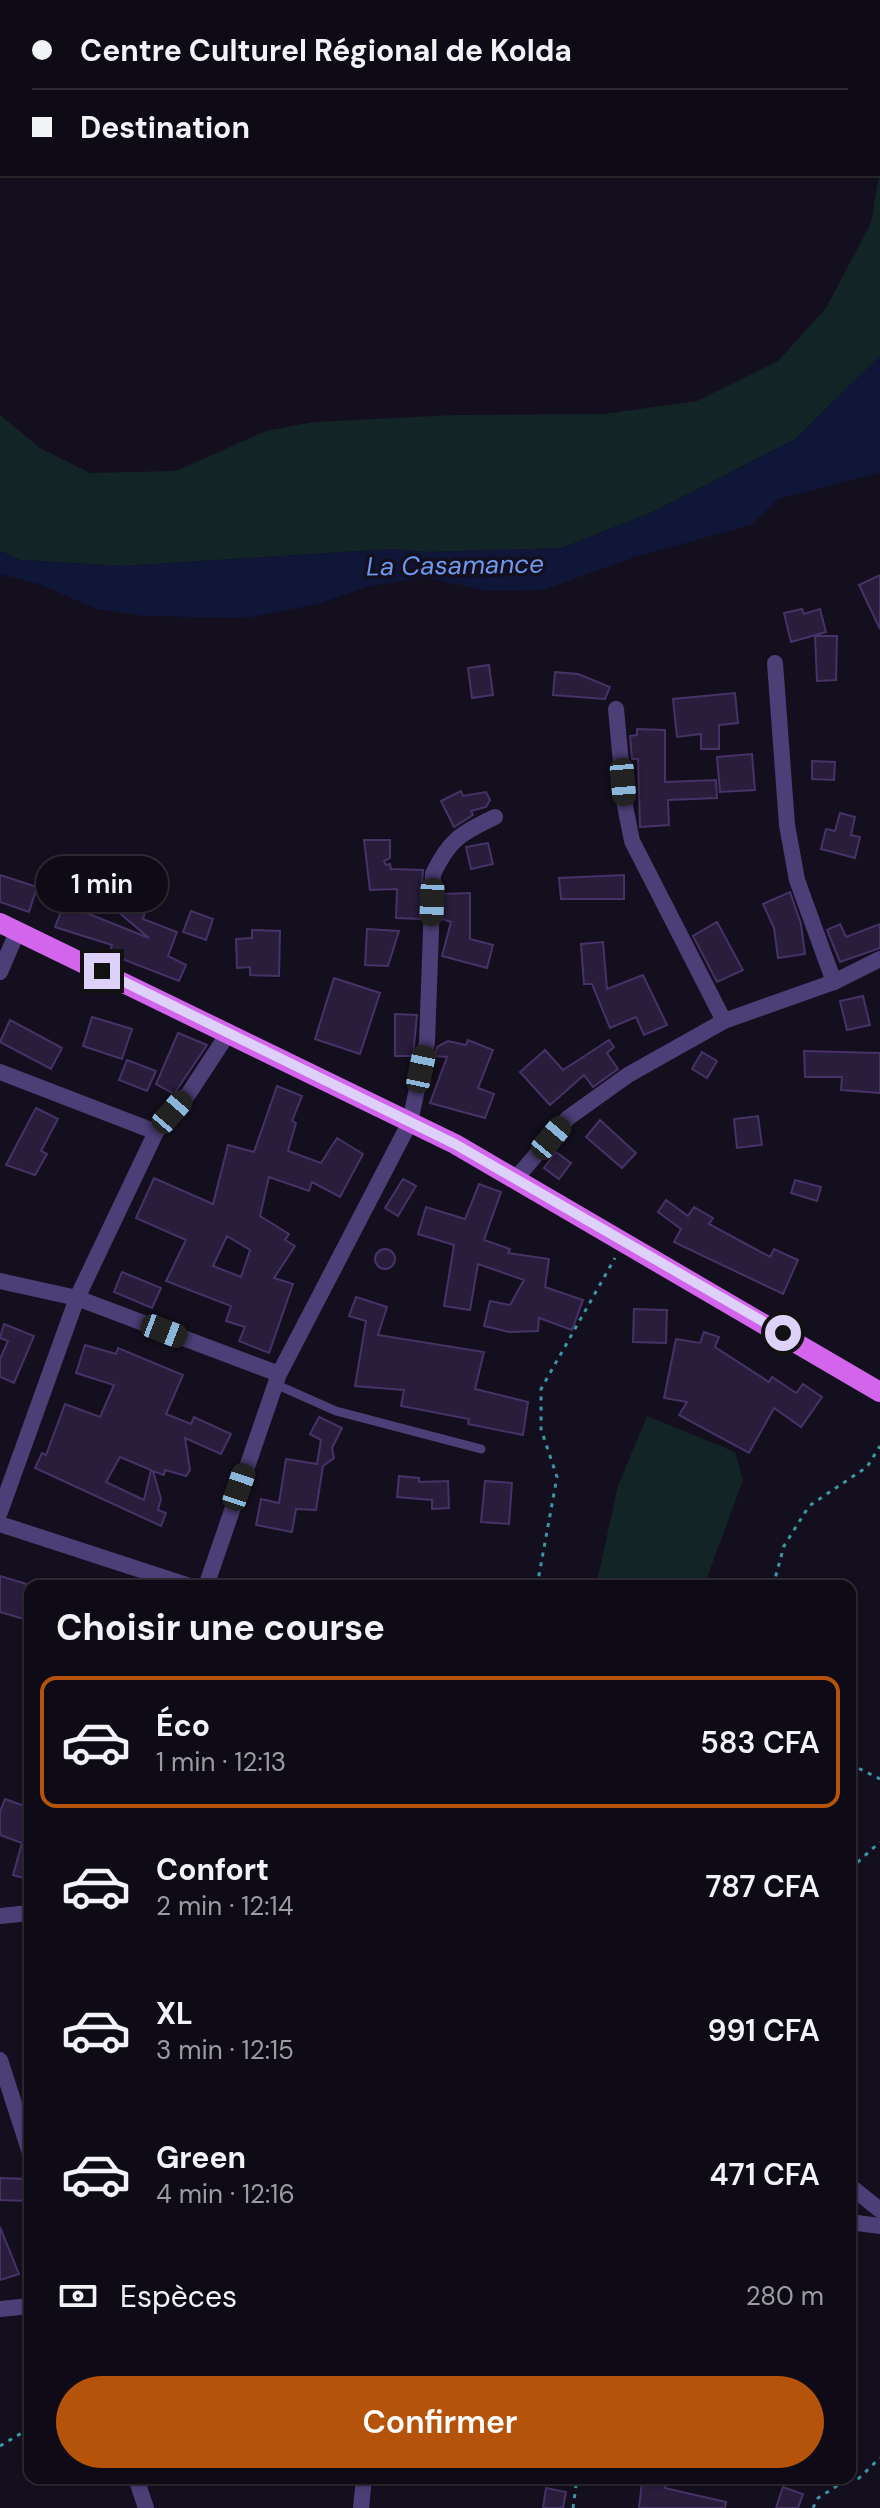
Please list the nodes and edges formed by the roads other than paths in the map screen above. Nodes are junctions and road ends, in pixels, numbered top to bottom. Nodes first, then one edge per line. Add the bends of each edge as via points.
1 (775, 663) dead end
2 (616, 709) dead end
3 (495, 817) dead end
4 (9, 927) edge
5 (880, 959) edge
6 (0, 972) edge
7 (834, 982) junction
8 (724, 1021) junction
9 (229, 1032) junction
10 (0, 1072) edge
11 (410, 1122) junction
12 (156, 1132) junction
13 (517, 1177) junction
14 (0, 1281) edge
15 (77, 1298) junction
16 (277, 1379) junction
17 (880, 1392) edge
18 (481, 1449) dead end
19 (0, 1512) edge
20 (0, 1524) edge
21 (172, 1580) edge
22 (208, 1580) edge
23 (24, 1914) edge
24 (0, 1916) edge
25 (0, 2060) edge
26 (24, 2134) edge
27 (856, 2191) edge
28 (880, 2210) edge
29 (856, 2223) edge
30 (880, 2226) edge
31 (24, 2307) edge
32 (0, 2309) edge
33 (138, 2484) edge
34 (363, 2484) edge
35 (146, 2508) edge
36 (361, 2508) edge

1 - 7 street via 787,825 797,880
2 - 8 street via 632,841
3 - 11 street via 463,832 444,849 433,874 427,1042
4 - 6 street
4 - 9 main road
5 - 7 street
7 - 8 street
8 - 13 street via 628,1075 568,1118
9 - 11 main road
9 - 12 street
10 - 12 street
11 - 13 main road
11 - 16 street
12 - 15 street
13 - 17 main road
14 - 15 street
15 - 16 street
15 - 19 street
16 - 18 lane via 336,1411
16 - 22 street
20 - 21 street
23 - 24 street
25 - 26 street
27 - 28 street
29 - 30 street
31 - 32 street
33 - 35 street
34 - 36 street

